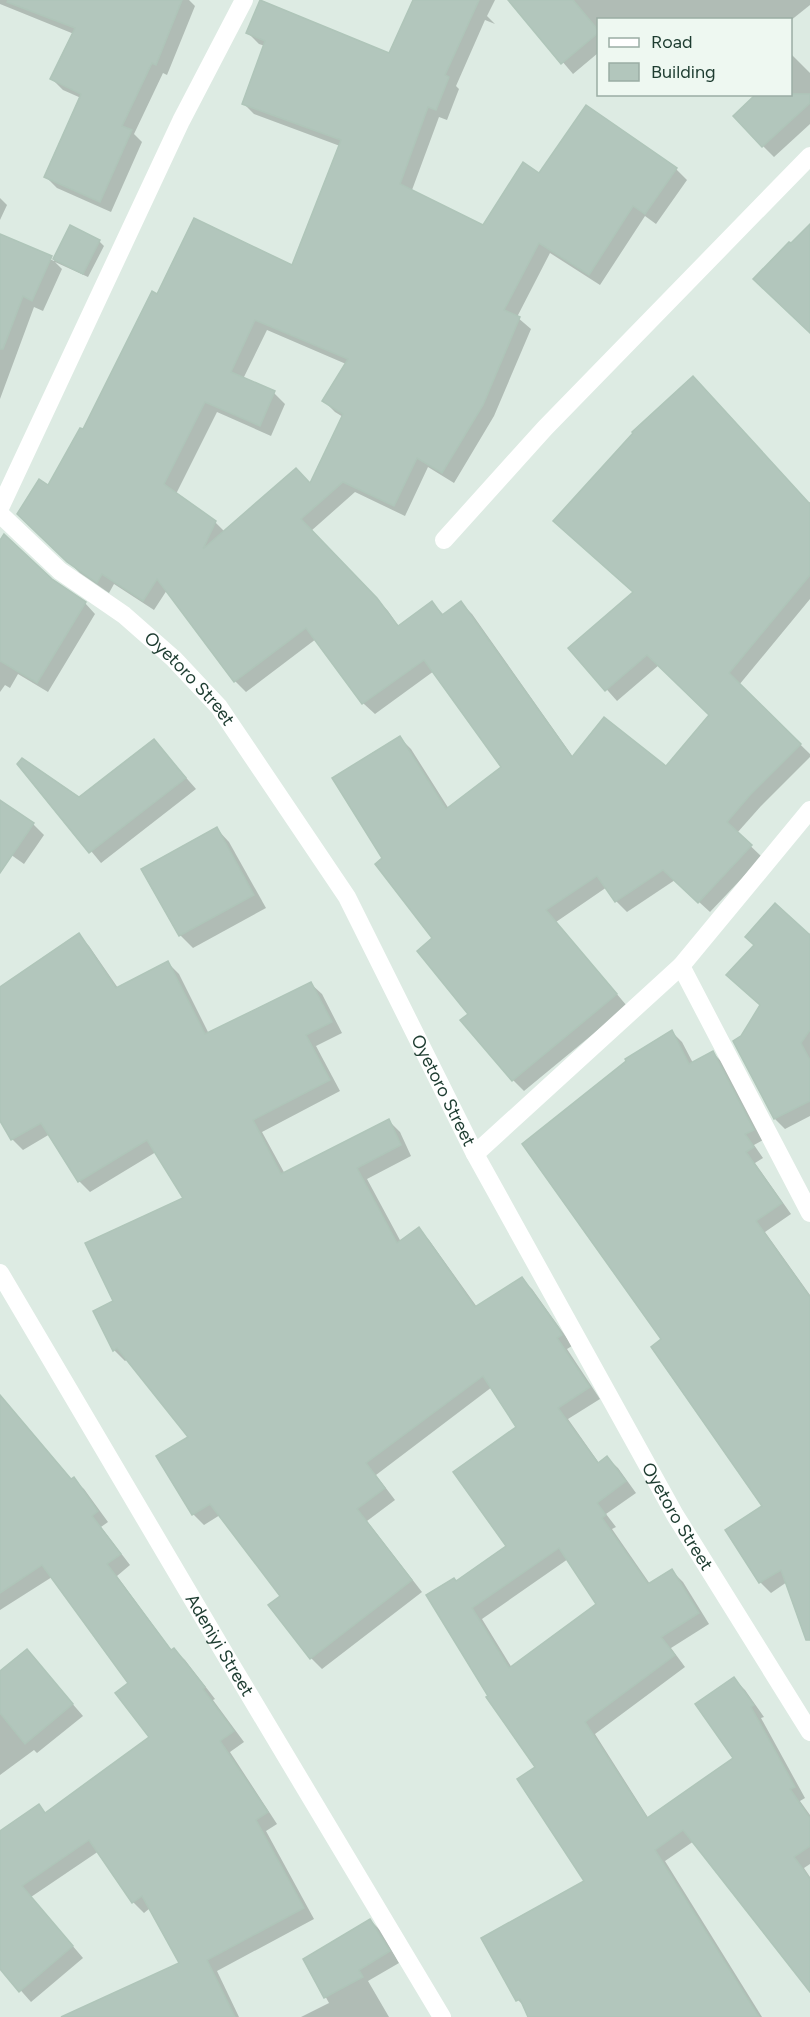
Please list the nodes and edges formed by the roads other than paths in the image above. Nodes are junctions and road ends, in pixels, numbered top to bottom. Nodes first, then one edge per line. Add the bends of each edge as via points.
1 (244, 0) edge
2 (810, 156) edge
3 (0, 508) edge
4 (0, 514) edge
5 (444, 540) dead end
6 (810, 810) edge
7 (681, 966) junction
8 (475, 1154) junction
9 (810, 1213) edge
10 (0, 1273) edge
11 (810, 1732) edge
12 (442, 2017) edge

1 - 3 street via 181,121
2 - 5 street via 545,428
4 - 8 street, Oyetoro Street via 60,571 124,615 166,652 219,707 347,897
6 - 7 street
7 - 8 street
7 - 9 street
8 - 11 street, Oyetoro Street via 675,1515
10 - 12 street, Adeniyi Street

